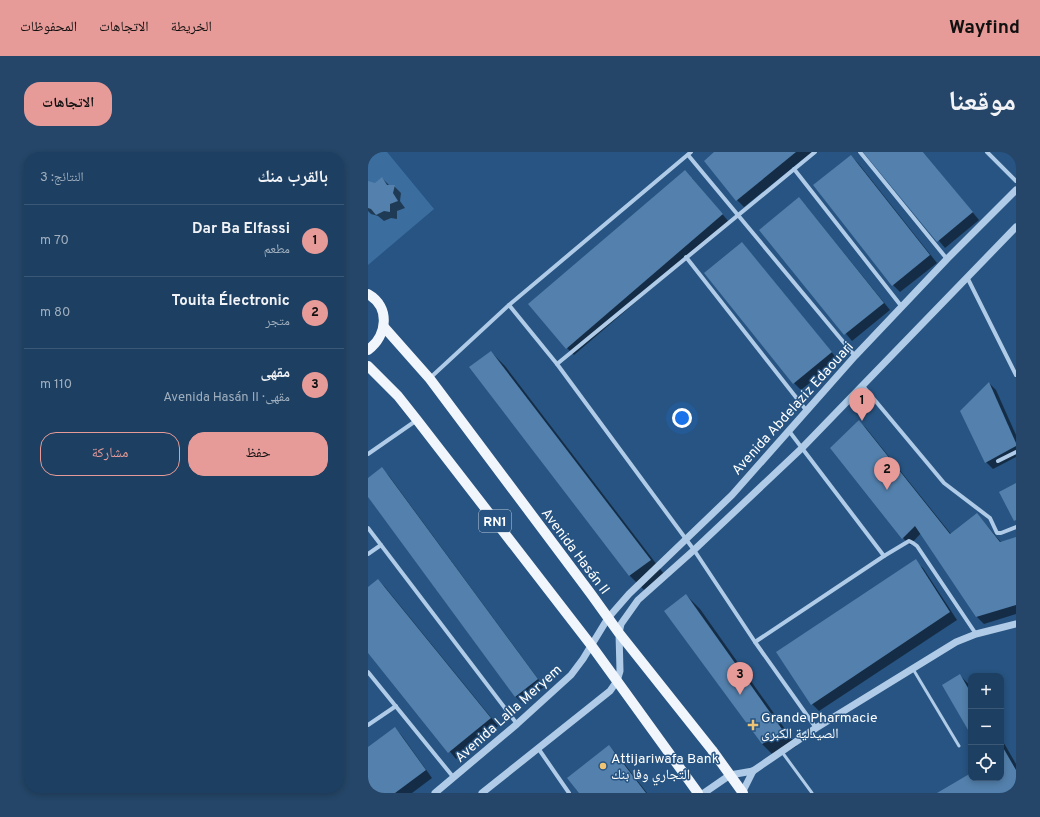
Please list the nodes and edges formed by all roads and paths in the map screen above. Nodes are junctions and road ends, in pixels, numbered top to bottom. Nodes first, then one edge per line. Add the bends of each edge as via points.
1 (815, 152) edge
2 (860, 152) edge
3 (987, 152) edge
4 (690, 153) edge
5 (794, 169) junction
6 (1016, 181) edge
7 (1016, 190) edge
8 (738, 215) junction
9 (1016, 227) edge
10 (686, 257) junction
11 (947, 259) junction
12 (967, 277) junction
13 (368, 294) edge
14 (509, 305) junction
15 (902, 307) junction
16 (384, 327) junction
17 (368, 350) edge
18 (855, 356) junction
19 (557, 364) junction
20 (368, 366) edge
21 (1016, 375) edge
22 (430, 379) junction
23 (864, 386) junction
24 (806, 410) junction
25 (417, 420) junction
26 (789, 431) junction
27 (802, 448) junction
28 (1016, 452) edge
29 (368, 454) edge
30 (998, 461) dead end
31 (1016, 527) edge
32 (368, 528) edge
33 (686, 539) junction
34 (381, 545) junction
35 (694, 550) junction
36 (368, 554) edge
37 (884, 556) junction
38 (608, 618) junction
39 (1016, 624) edge
40 (619, 632) junction
41 (976, 634) junction
42 (755, 642) junction
43 (591, 645) junction
44 (913, 669) junction
45 (368, 672) edge
46 (617, 681) junction
47 (396, 706) junction
48 (517, 724) junction
49 (368, 725) edge
50 (816, 728) junction
51 (959, 746) dead end
52 (538, 748) junction
53 (782, 752) junction
54 (753, 771) junction
55 (730, 775) junction
56 (454, 778) junction
57 (434, 793) edge
58 (482, 793) edge
59 (570, 793) edge
60 (698, 793) edge
61 (704, 793) edge
62 (742, 793) edge
63 (812, 793) edge

1 - 5 street
2 - 11 street
3 - 6 street
4 - 8 street
4 - 14 street
5 - 8 street
5 - 15 street
7 - 11 street, Avenida Abdelaziz Edaouari
8 - 10 street
8 - 18 street
9 - 12 street, Avenida Abdelaziz Edaouari
10 - 19 street
10 - 24 street
11 - 15 street, Avenida Abdelaziz Edaouari
12 - 21 street
12 - 23 street, Avenida Abdelaziz Edaouari
13 - 16 main road via 382,309
14 - 19 street
14 - 22 street
15 - 18 street, Avenida Abdelaziz Edaouari
16 - 17 main road via 381,337
16 - 22 main road, Avenida Hasán II / RN1
18 - 24 street, Avenida Abdelaziz Edaouari
19 - 33 street
20 - 25 main road, RN1 via 398,396
22 - 38 main road, Avenida Hasán II / RN1
23 - 27 street, Avenida Abdelaziz Edaouari
23 - 31 street via 944,483 990,518 998,533
24 - 26 street, Avenida Abdelaziz Edaouari
25 - 29 street
25 - 43 main road, RN1
26 - 27 street
26 - 33 street, Avenida Abdelaziz Edaouari via 732,495
27 - 35 street, Avenida Abdelaziz Edaouari
27 - 37 street
28 - 30 street
32 - 34 street
33 - 35 street
33 - 38 street, Avenida Abdelaziz Edaouari
34 - 36 street
34 - 48 street
35 - 40 street, Avenida Abdelaziz Edaouari via 638,600 621,624
35 - 42 street
37 - 41 street via 909,541 917,546
37 - 42 street
38 - 40 main road, Avenida Hasán II / RN1
38 - 43 street, Avenida Abdelaziz Edaouari
39 - 41 street
40 - 46 street, Avenida Abdelaziz Edaouari via 620,671
40 - 55 main road, Avenida Hasán II / RN1
41 - 44 street via 956,642
42 - 50 street
43 - 46 main road, RN1
43 - 48 street, Avenida Lalla Meryem via 571,675
44 - 50 street
44 - 51 lane
45 - 47 street
46 - 52 street via 602,698
46 - 60 main road, RN1
47 - 49 street
47 - 56 street
48 - 56 street, Avenida Lalla Meryem
50 - 53 street
52 - 58 street
52 - 59 street
53 - 54 street
53 - 63 lane
54 - 55 street
54 - 62 street
55 - 61 street
55 - 62 main road, Avenida Hasán II / RN1
56 - 57 street, Avenida Lalla Meryem

